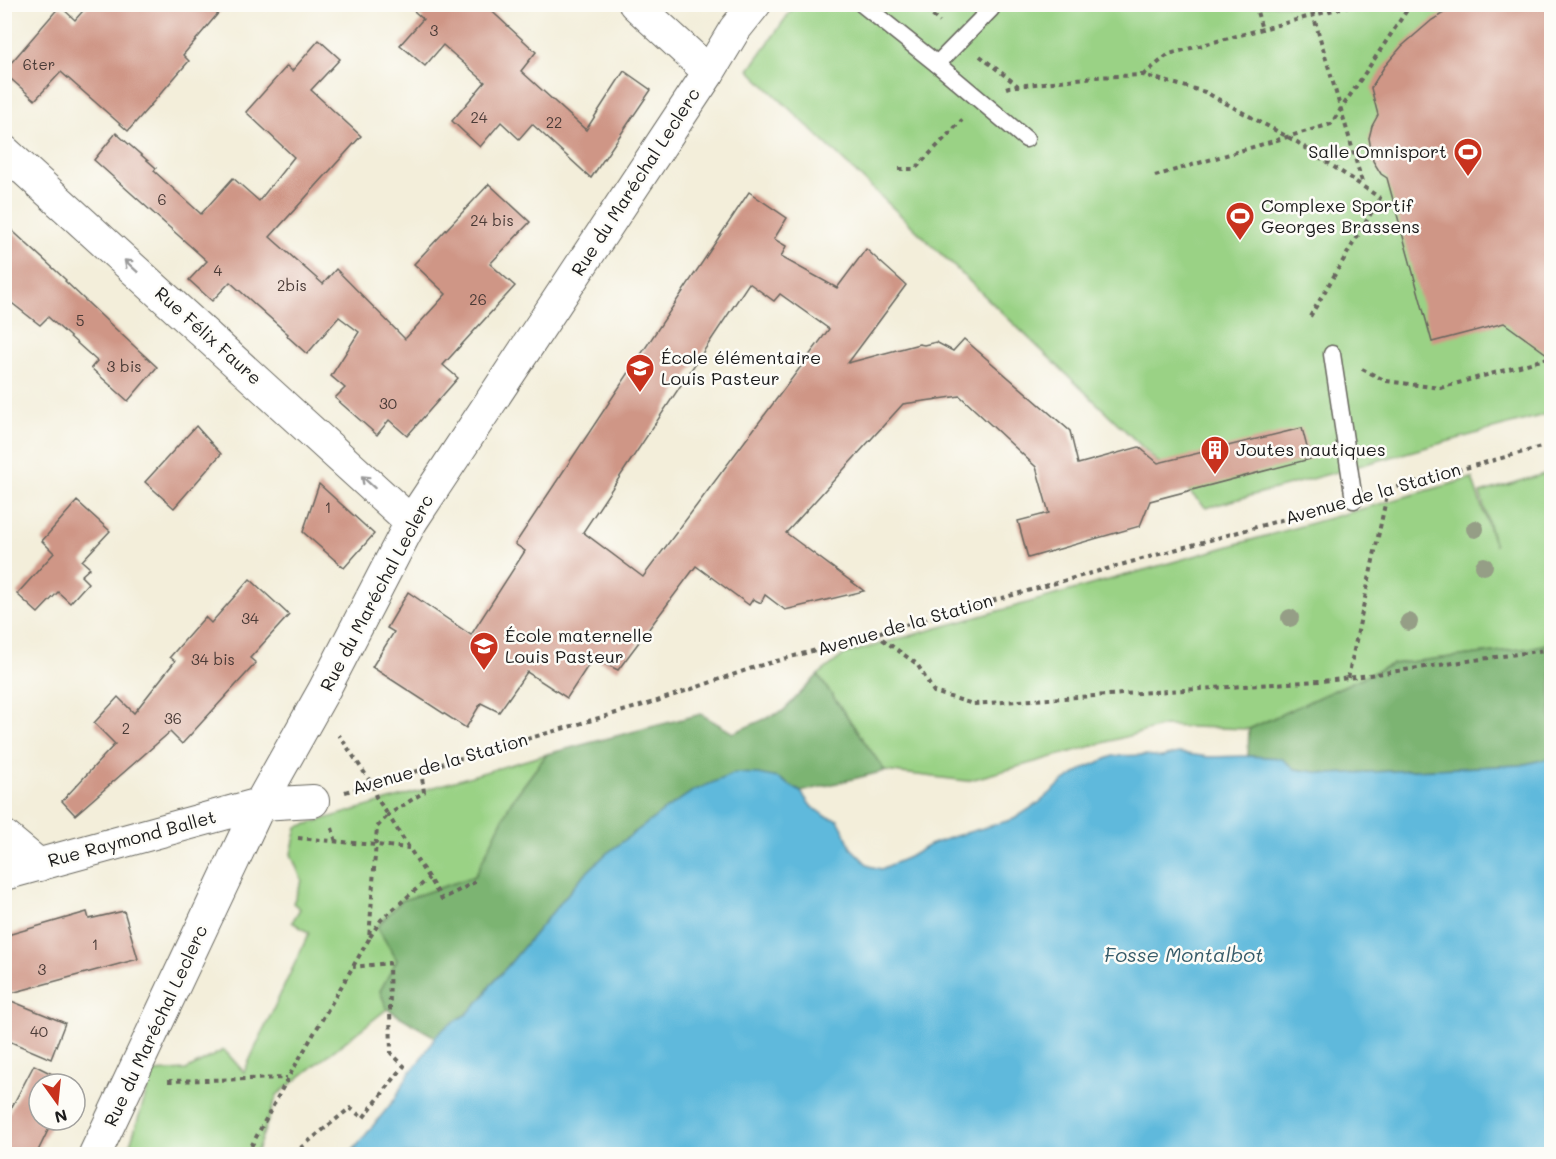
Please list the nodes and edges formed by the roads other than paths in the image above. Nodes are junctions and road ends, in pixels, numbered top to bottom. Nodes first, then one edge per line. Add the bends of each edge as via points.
1 (635, 4) edge
2 (755, 4) edge
3 (862, 4) edge
4 (991, 9) dead end
5 (937, 64) junction
6 (709, 72) junction
7 (1026, 140) dead end
8 (4, 151) edge
9 (1332, 354) road end
10 (1354, 500) road end
11 (411, 522) junction
12 (313, 801) road end
13 (261, 804) junction
14 (4, 836) edge
15 (39, 865) junction
16 (4, 874) edge
17 (95, 1155) edge

1 - 6 street
2 - 6 street, Rue du Maréchal Leclerc
3 - 5 lane
4 - 5 lane
5 - 7 lane
6 - 11 street, Rue du Maréchal Leclerc
11 -> 8 street, Rue Félix Faure
9 - 10 lane
11 - 13 street, Rue du Maréchal Leclerc
12 - 13 street
13 - 15 street, Rue Raymond Ballet
13 - 17 street, Rue du Maréchal Leclerc
14 - 15 street
15 - 16 street, Rue Raymond Ballet

